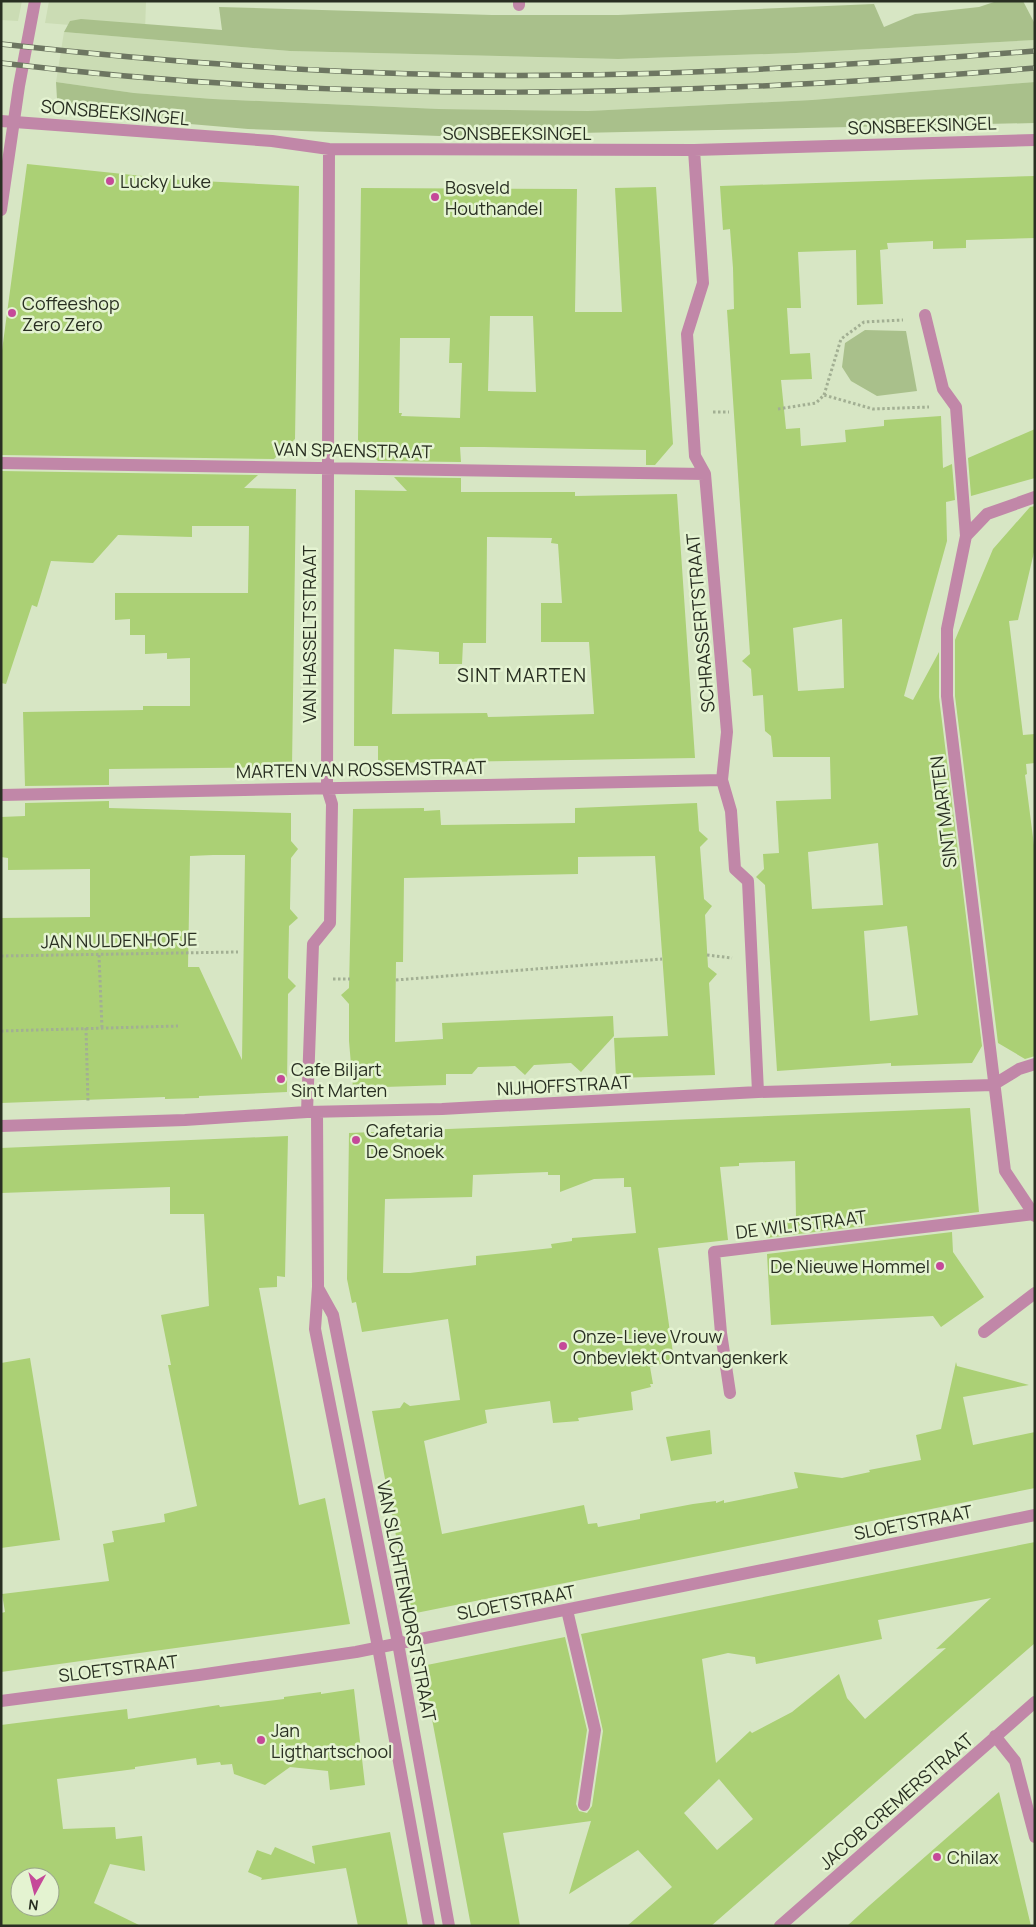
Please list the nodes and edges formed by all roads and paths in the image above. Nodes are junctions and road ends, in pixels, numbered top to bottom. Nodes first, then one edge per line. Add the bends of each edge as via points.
1 (35, 1) edge
2 (1, 121) edge
3 (14, 121) junction
4 (1035, 140) edge
5 (329, 149) junction
6 (694, 150) junction
7 (1, 210) edge
8 (925, 318) joint
9 (824, 395) junction
10 (956, 407) junction
11 (778, 409) dead end
12 (1, 463) edge
13 (326, 467) junction
14 (705, 474) junction
15 (1035, 497) edge
16 (966, 536) junction
17 (722, 780) junction
18 (327, 788) junction
19 (1, 795) edge
20 (238, 952) dead end
21 (99, 955) junction
22 (1, 956) edge
23 (662, 959) dead end
24 (396, 980) dead end
25 (178, 1026) dead end
26 (86, 1028) junction
27 (102, 1028) junction
28 (1, 1031) edge
29 (1035, 1064) edge
30 (993, 1085) junction
31 (758, 1092) junction
32 (312, 1112) junction
33 (89, 1123) junction
34 (1, 1126) edge
35 (1034, 1215) edge
36 (318, 1286) junction
37 (1035, 1293) edge
38 (984, 1332) dead end
39 (730, 1393) dead end
40 (1035, 1515) edge
41 (567, 1610) junction
42 (398, 1643) junction
43 (378, 1647) junction
44 (1, 1701) edge
45 (1035, 1702) edge
46 (995, 1736) junction
47 (584, 1805) dead end
48 (1035, 1837) edge
49 (429, 1926) edge
50 (449, 1926) edge
51 (780, 1926) edge

1 - 3 street
2 - 3 street, SONSBEEKSINGEL
3 - 5 street, SONSBEEKSINGEL via 272,141
3 - 7 street
4 - 6 street, SONSBEEKSINGEL
5 - 6 street, SONSBEEKSINGEL
5 - 13 street, VAN HASSELTSTRAAT
6 - 14 street, SCHRASSERTSTRAAT via 703,283 687,334 695,456
8 - 9 path via 864,322 841,339
8 - 10 street, SINT MARTEN via 943,389
9 - 10 path via 873,409
9 - 11 path via 816,403
10 - 16 street, SINT MARTEN
12 - 13 street, VAN SPAENSTRAAT
13 - 14 street, VAN SPAENSTRAAT
13 - 18 street, VAN HASSELTSTRAAT
14 - 17 street, SCHRASSERTSTRAAT via 727,732
15 - 16 street via 987,514
16 - 30 street, SINT MARTEN via 947,629 947,696
17 - 18 street, MARTEN VAN ROSSEMSTRAAT
17 - 31 street, SCHRASSERTSTRAAT via 732,811 735,869 748,881
18 - 19 street, MARTEN VAN ROSSEMSTRAAT
18 - 32 street, VAN HASSELTSTRAAT via 332,804 330,923 312,944
20 - 21 path, JAN NULDENHOFJE
21 - 22 path, JAN NULDENHOFJE
21 - 27 path
23 - 24 path
25 - 27 path
26 - 27 path
26 - 28 path
26 - 33 path
29 - 30 street, NIJHOFFSTRAAT via 1019,1069
30 - 31 street, NIJHOFFSTRAAT
30 - 35 street, DE WILTSTRAAT via 1005,1171
31 - 32 street, NIJHOFFSTRAAT via 442,1109
32 - 33 street, NIJHOFFSTRAAT
32 - 36 street, VAN SLICHTENHORSTSTRAAT
33 - 34 street, NIJHOFFSTRAAT
35 - 39 street, DE WILTSTRAAT via 714,1252 720,1333
36 - 42 street, VAN SLICHTENHORSTSTRAAT via 333,1315
36 - 43 street, VAN SLICHTENHORSTSTRAAT via 315,1329
37 - 38 street
40 - 41 street, SLOETSTRAAT
41 - 42 street, SLOETSTRAAT
41 - 47 street via 595,1730
42 - 43 street, SLOETSTRAAT
42 - 50 street, VAN SLICHTENHORSTSTRAAT
43 - 44 street, SLOETSTRAAT
43 - 49 street, VAN SLICHTENHORSTSTRAAT
45 - 46 street, JACOB CREMERSTRAAT
46 - 48 street via 1015,1761
46 - 51 street, JACOB CREMERSTRAAT

